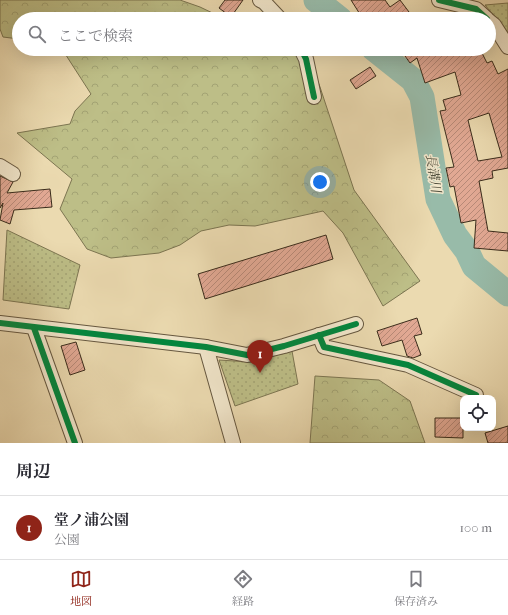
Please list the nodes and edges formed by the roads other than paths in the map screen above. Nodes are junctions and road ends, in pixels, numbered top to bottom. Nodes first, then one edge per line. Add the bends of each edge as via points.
1 (260, 0) edge
2 (439, 0) edge
3 (273, 12) edge
4 (479, 12) edge
5 (496, 28) edge
6 (508, 47) edge
7 (304, 56) edge
8 (314, 96) dead end
9 (0, 166) edge
10 (13, 174) dead end
11 (0, 323) edge
12 (356, 324) dead end
13 (34, 328) junction
14 (319, 335) junction
15 (206, 347) junction
16 (476, 395) dead end
17 (75, 443) edge
18 (233, 443) edge

1 - 3 street
2 - 4 street
5 - 6 street
7 - 8 street
9 - 10 street
11 - 13 street
12 - 14 street
13 - 15 street
13 - 17 street
14 - 15 street via 248,355
14 - 16 street via 324,346 408,365
15 - 18 street

